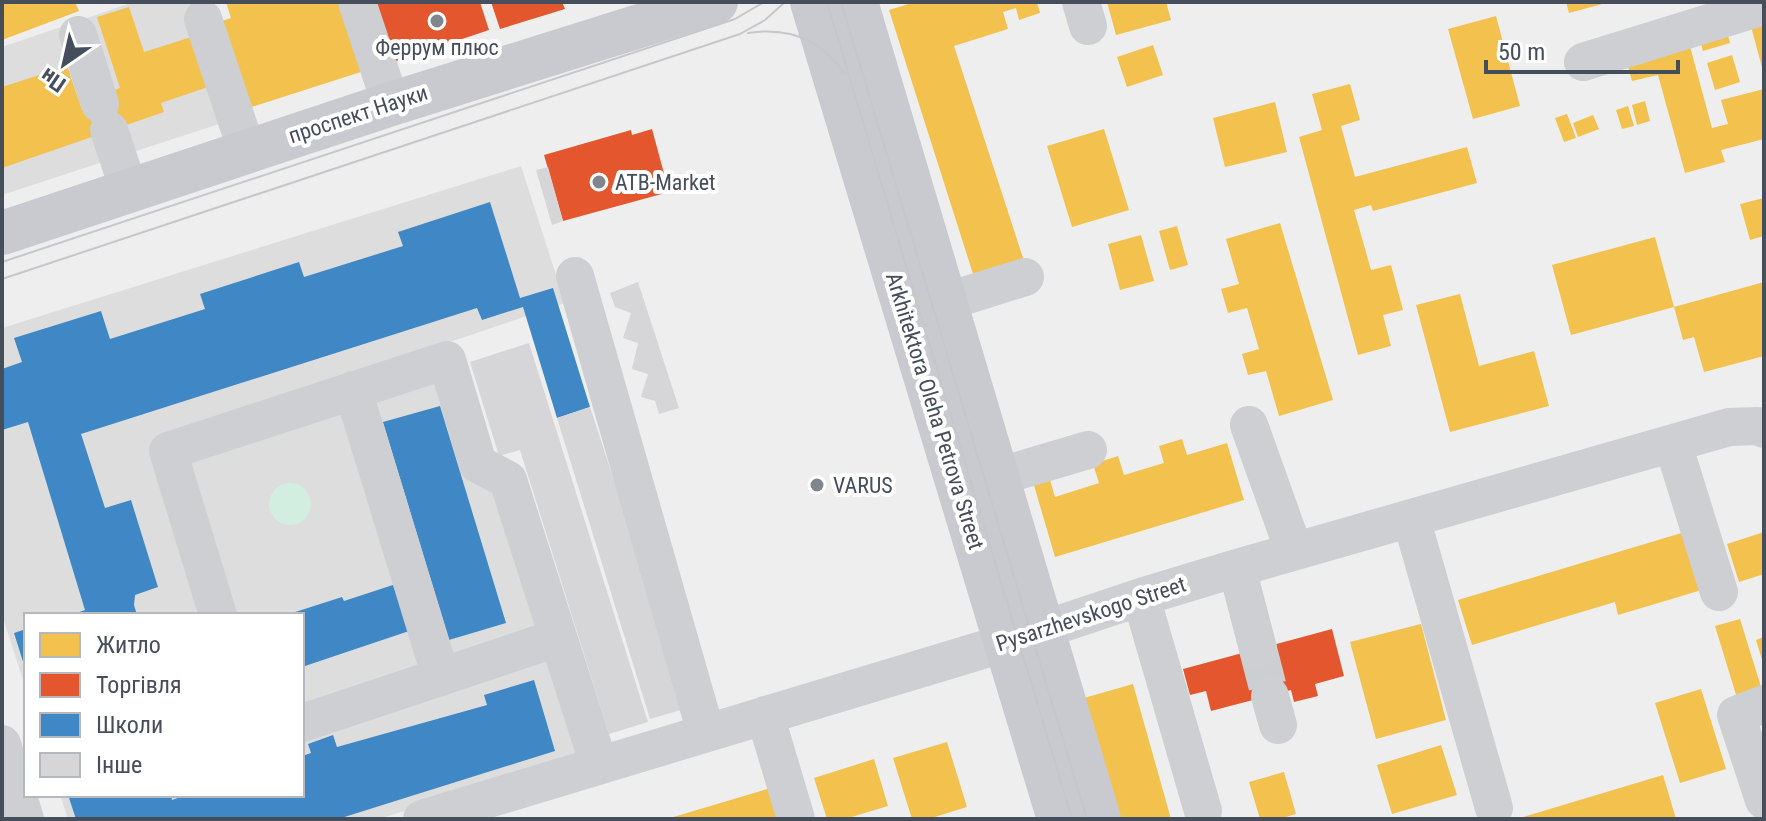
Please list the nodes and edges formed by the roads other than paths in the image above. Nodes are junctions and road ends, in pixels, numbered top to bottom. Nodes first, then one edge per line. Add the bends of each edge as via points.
1 (357, 2) edge
2 (716, 2) edge
3 (812, 2) edge
4 (856, 2) edge
5 (1764, 6) edge
6 (213, 14) edge
7 (78, 35) dead end
8 (1583, 62) dead end
9 (391, 104) junction
10 (254, 134) junction
11 (129, 190) junction
12 (2, 233) edge
13 (575, 276) dead end
14 (1025, 277) dead end
15 (945, 302) junction
16 (353, 390) junction
17 (1249, 425) dead end
18 (1764, 429) edge
19 (1673, 444) junction
20 (1088, 450) dead end
21 (997, 477) junction
22 (1411, 518) junction
23 (1294, 551) junction
24 (1237, 568) junction
25 (1719, 592) dead end
26 (1141, 597) junction
27 (217, 613) edge
28 (1025, 636) junction
29 (557, 638) junction
30 (1258, 649) tunnel mouth
31 (441, 677) junction
32 (1764, 704) edge
33 (765, 715) junction
34 (304, 722) edge
35 (706, 733) junction
36 (2, 744) edge
37 (599, 765) junction
38 (1764, 800) edge
39 (1494, 808) dead end
40 (1203, 811) dead end
41 (461, 813) edge
42 (25, 819) edge
43 (422, 819) edge
44 (796, 819) edge
45 (1059, 819) edge
46 (1099, 819) edge

1 - 9 street
2 - 9 main road, проспект Науки
3 - 28 main road, Arkhitektora Oleha Petrova Street
4 - 15 main road, Arkhitektora Oleha Petrova Street
5 - 8 street
6 - 10 street
7 - 11 street
9 - 10 main road, проспект Науки
10 - 11 main road, проспект Науки
11 - 12 main road, проспект Науки
13 - 35 street
14 - 15 street
15 - 21 main road, Arkhitektora Oleha Petrova Street
16 - 27 street via 168,451
16 - 29 street via 447,360 478,464 508,480
16 - 31 street
17 - 23 street
18 - 19 street, Pysarzhevskogo Street via 1729,427
19 - 22 street, Pysarzhevskogo Street
19 - 25 street
20 - 21 street
21 - 28 main road, Arkhitektora Oleha Petrova Street
22 - 23 street, Pysarzhevskogo Street
22 - 39 street
23 - 24 street, Pysarzhevskogo Street
24 - 26 street, Pysarzhevskogo Street
24 - 30 street
26 - 28 street, Pysarzhevskogo Street
26 - 40 street
28 - 33 street, Pysarzhevskogo Street
28 - 45 main road, Arkhitektora Oleha Petrova Street
28 - 46 main road, Arkhitektora Oleha Petrova Street
29 - 31 street
29 - 37 street
31 - 34 street
32 - 38 street via 1736,715
33 - 35 street, Pysarzhevskogo Street
33 - 44 street
35 - 37 street, Pysarzhevskogo Street
36 - 42 street
37 - 41 street, Pysarzhevskogo Street
41 - 43 street, Pysarzhevskogo Street

